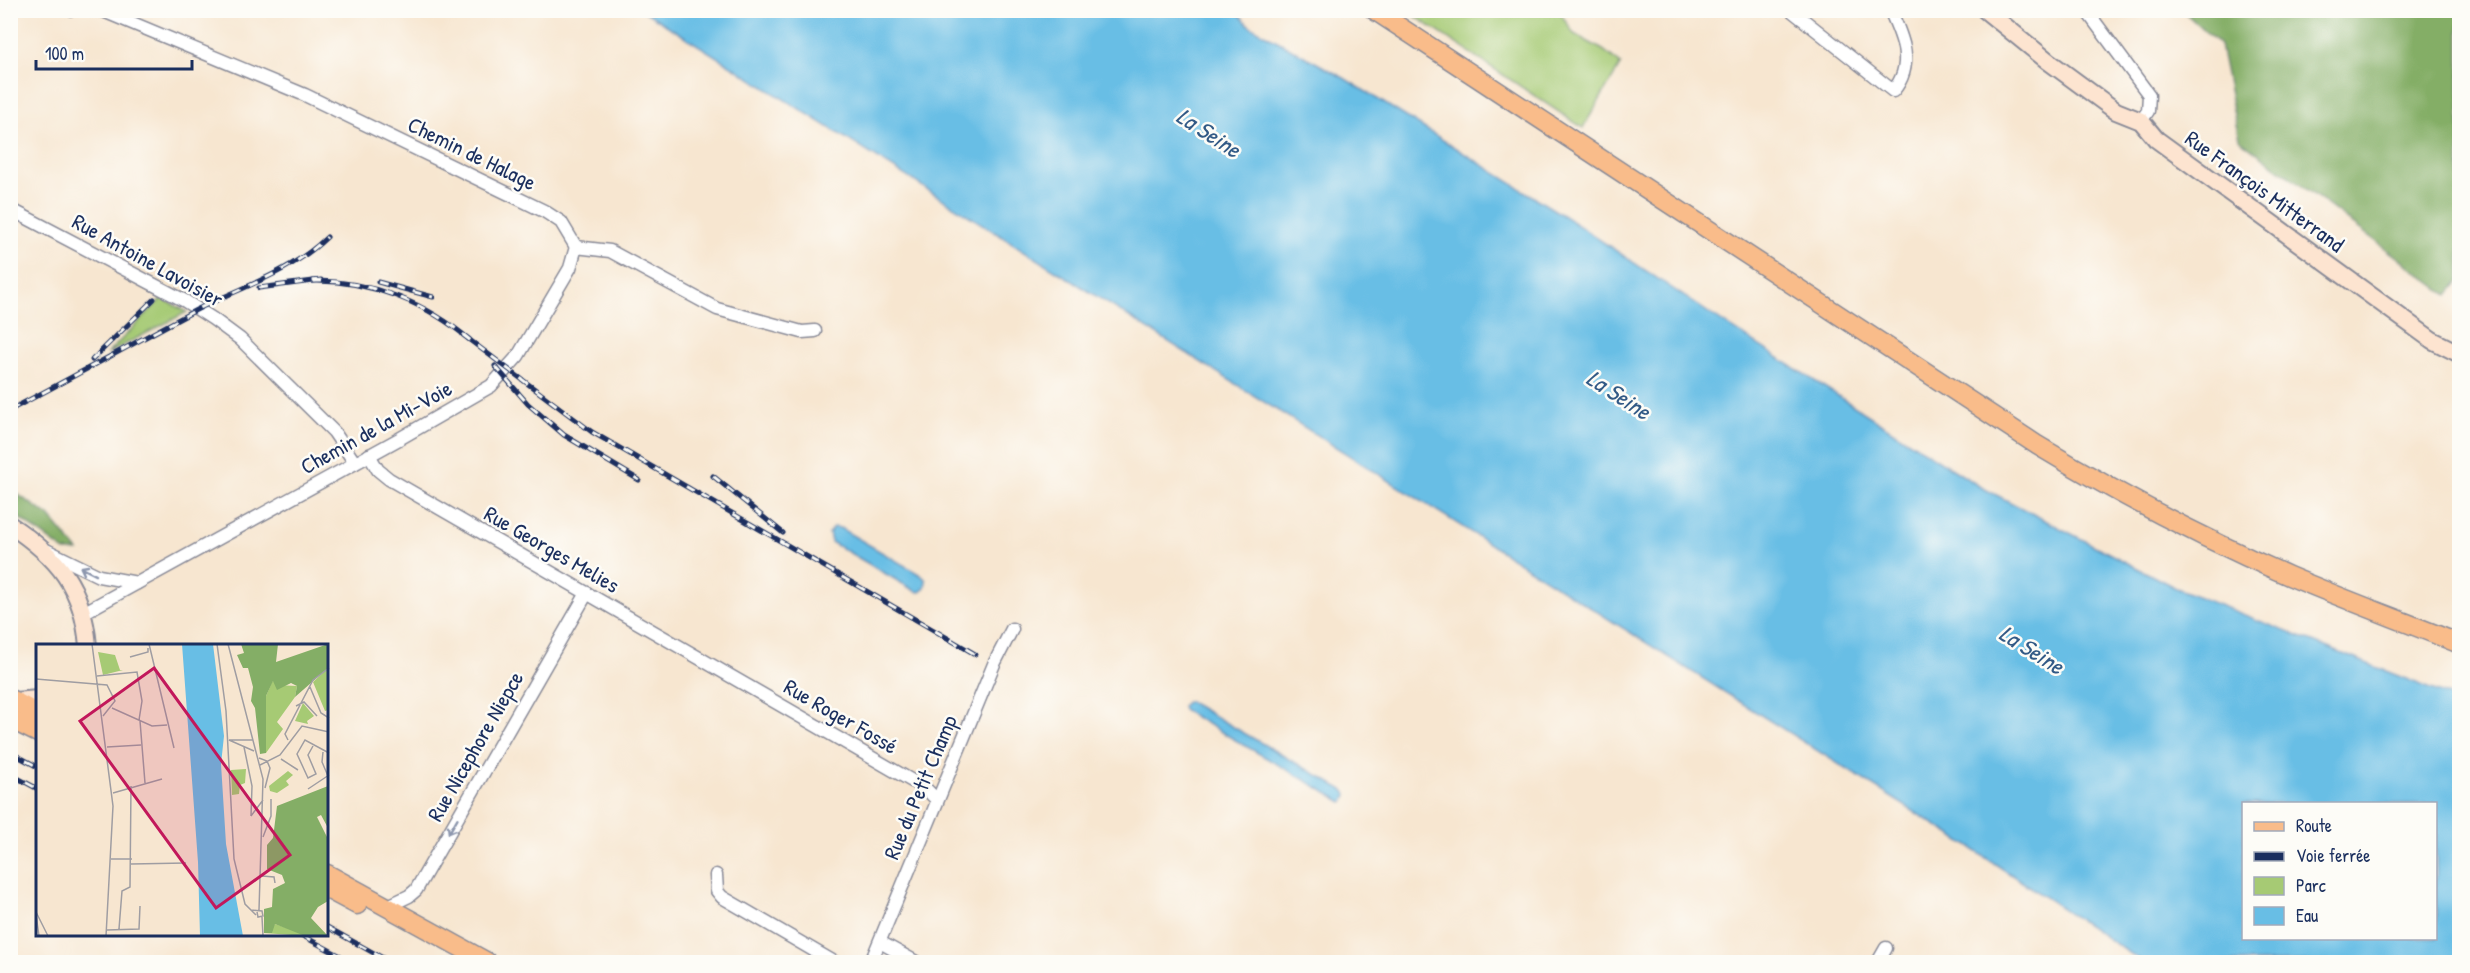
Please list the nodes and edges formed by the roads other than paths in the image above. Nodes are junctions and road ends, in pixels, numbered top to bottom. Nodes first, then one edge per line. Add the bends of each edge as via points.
1 (101, 10) edge
2 (1374, 10) edge
3 (1791, 10) edge
4 (1890, 10) edge
5 (1985, 10) edge
6 (2086, 10) edge
7 (2141, 121) junction
8 (10, 210) edge
9 (576, 247) junction
10 (815, 332) dead end
11 (2460, 354) edge
12 (369, 455) junction
13 (355, 463) junction
14 (10, 525) edge
15 (43, 548) junction
16 (137, 583) junction
17 (587, 593) junction
18 (83, 613) junction
19 (1012, 629) dead end
20 (88, 644) edge
21 (2460, 644) edge
22 (722, 671) joint
23 (36, 700) edge
24 (12, 706) edge
25 (36, 713) edge
26 (36, 731) edge
27 (937, 800) junction
28 (328, 875) edge
29 (716, 875) dead end
30 (328, 890) edge
31 (386, 907) junction
32 (880, 942) junction
33 (1886, 948) dead end
34 (463, 963) edge
35 (486, 963) edge
36 (834, 963) edge
37 (871, 963) edge
38 (916, 963) edge
39 (1878, 963) edge

1 - 9 street, Chemin de Halage via 304,95 544,211 561,222
2 - 21 main road via 2090,477 2242,554
3 - 4 street via 1893,91 1901,81 1905,64 1902,40
5 - 7 street, Rue François Mitterrand via 2122,115
6 - 7 street via 2149,95 2148,111
7 - 11 street, Rue François Mitterrand via 2165,146 2425,335
8 - 13 street, Rue Antoine Lavoisier via 213,319 240,339 334,432
9 - 10 street via 610,251 717,309
9 - 12 street, Chemin de la Mi-Voie via 566,275 518,356 502,374 480,393
12 - 13 street, Chemin de la Mi-Voie
12 - 17 street, Rue Georges Melies via 389,479
13 - 16 street, Chemin de la Mi-Voie
14 - 15 street
16 -> 15 street via 99,576
15 - 18 street via 69,579
16 - 18 street, Chemin de la Mi-Voie
17 - 22 street, Rue Georges Melies
17 -> 31 street, Rue Nicephore Niepce via 416,890
18 - 20 street
19 - 27 street, Rue du Petit Champ
22 - 27 street, Rue Roger Fossé via 926,789
23 - 24 street
24 - 25 main road
24 - 26 main road
27 - 32 street, Rue du Petit Champ
28 - 31 main road
29 - 36 street via 717,891 722,897
30 - 34 main road
31 - 35 main road
32 - 37 street, Rue du Petit Champ
32 - 38 street
33 - 39 street

